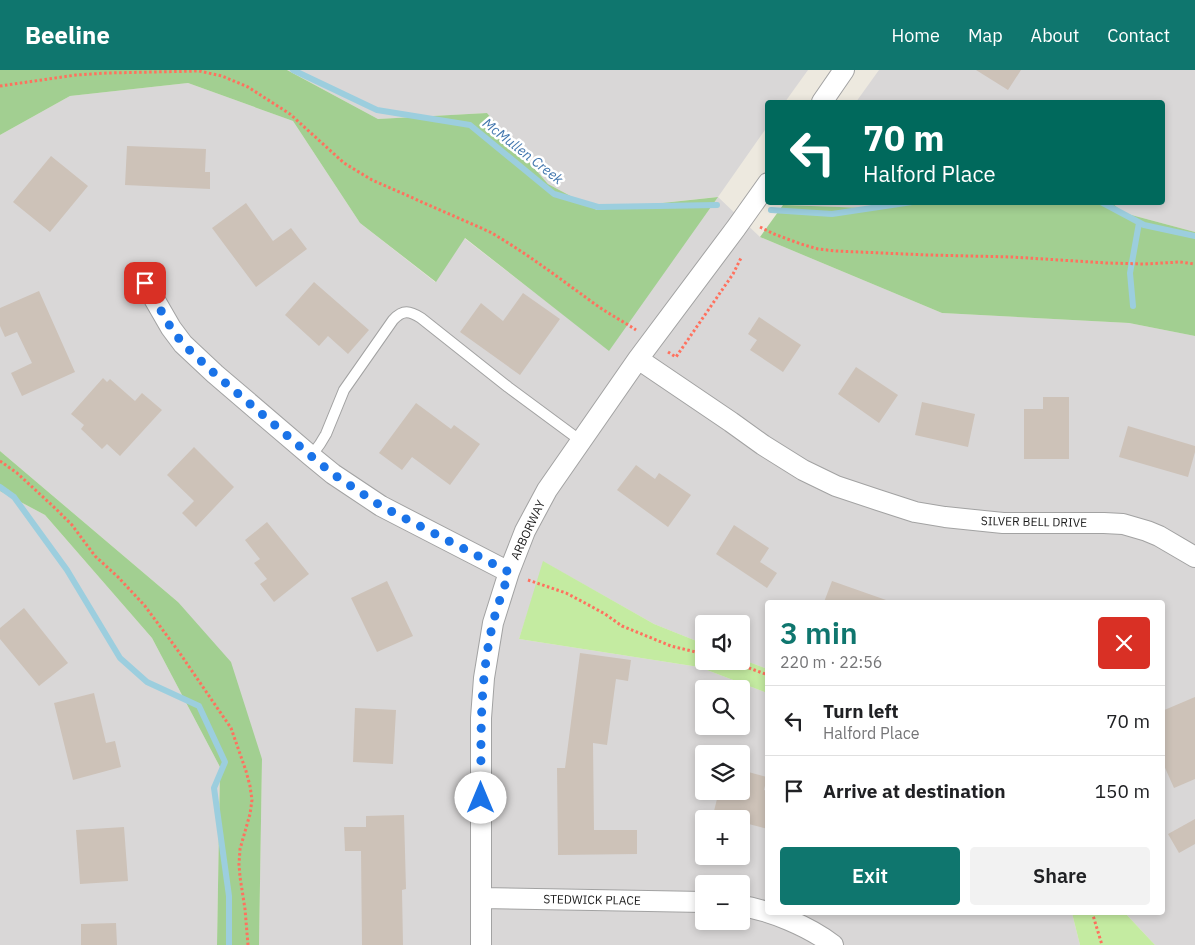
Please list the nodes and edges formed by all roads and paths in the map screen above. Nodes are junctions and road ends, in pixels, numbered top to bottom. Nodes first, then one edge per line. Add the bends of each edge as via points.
1 (844, 70) edge
2 (0, 86) edge
3 (823, 100) edge
4 (765, 187) edge
5 (755, 232) dead end
6 (744, 252) dead end
7 (1195, 264) edge
8 (145, 283) dead end
9 (642, 333) dead end
10 (666, 350) dead end
11 (638, 359) junction
12 (581, 441) junction
13 (311, 456) junction
14 (0, 461) edge
15 (1195, 557) edge
16 (509, 572) junction
17 (695, 652) edge
18 (750, 668) edge
19 (765, 674) edge
20 (481, 898) junction
21 (695, 902) edge
22 (750, 908) edge
23 (765, 912) edge
24 (773, 915) edge
25 (1093, 915) edge
26 (248, 945) edge
27 (480, 945) edge
28 (832, 945) edge
29 (1102, 945) edge

1 - 3 street
2 - 9 path via 107,73 199,71 222,76 256,92 290,114 344,163 372,180 490,232
4 - 11 street, ARBORWAY
5 - 7 path via 758,226 801,244 836,251
6 - 10 path via 733,274 676,357
8 - 13 street via 183,344
11 - 12 street, ARBORWAY
11 - 15 street, SILVER BELL DRIVE via 762,445 803,470 844,488 915,512 945,518 1003,523 1123,524 1158,536
12 - 13 lane via 409,312 398,314 344,390 326,434
12 - 16 street, ARBORWAY via 547,490 525,531
13 - 16 street via 381,506
14 - 26 path via 72,525 95,556 145,606 231,728 252,800 239,864
16 - 17 path via 585,603 622,626 671,646
16 - 20 street, ARBORWAY via 493,623 484,678
18 - 19 path
20 - 21 street, STEDWICK PLACE
20 - 27 street, ARBORWAY
22 - 23 street
24 - 28 street via 797,924
25 - 29 path

